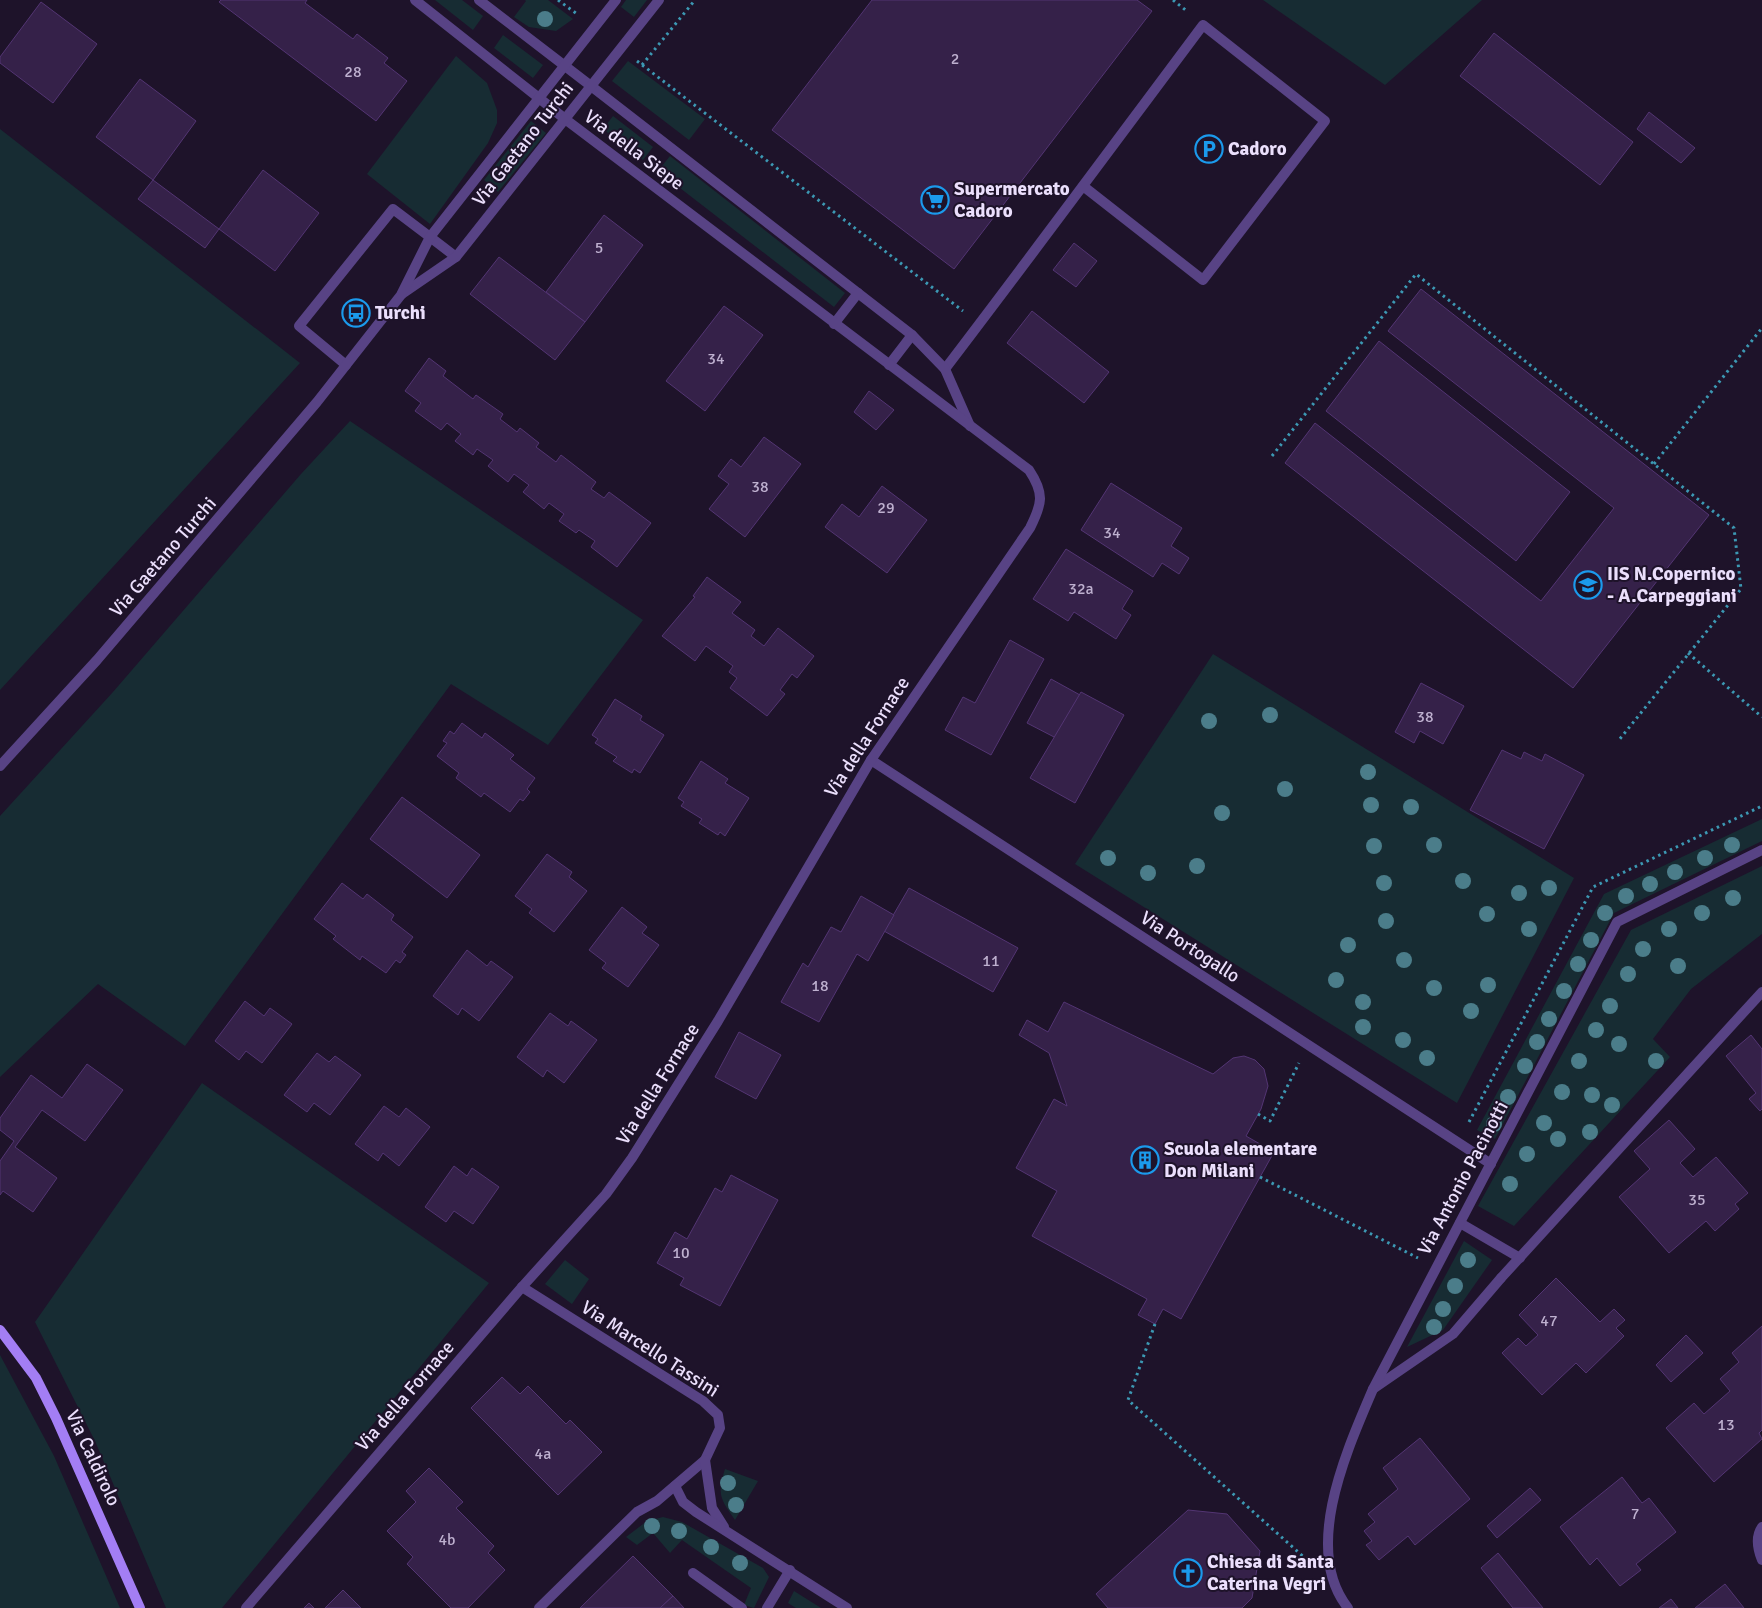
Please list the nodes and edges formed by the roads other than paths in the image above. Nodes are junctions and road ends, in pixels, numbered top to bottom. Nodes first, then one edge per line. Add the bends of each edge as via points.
1 (415, 0) edge
2 (479, 0) edge
3 (616, 0) edge
4 (659, 0) edge
5 (564, 66) junction
6 (591, 86) junction
7 (539, 98) junction
8 (565, 119) junction
9 (1083, 186) junction
10 (430, 237) junction
11 (456, 257) junction
12 (858, 292) junction
13 (401, 295) junction
14 (834, 324) junction
15 (912, 335) junction
16 (346, 365) junction
17 (889, 365) junction
18 (946, 369) junction
19 (970, 427) junction
20 (1030, 528) joint
21 (871, 760) junction
22 (0, 766) edge
23 (1762, 850) edge
24 (1762, 992) edge
25 (1490, 1164) junction
26 (1460, 1223) junction
27 (1520, 1258) junction
28 (522, 1287) junction
29 (0, 1330) edge
30 (1373, 1389) junction
31 (705, 1460) junction
32 (675, 1486) junction
33 (1762, 1527) edge
34 (726, 1530) junction
35 (1762, 1560) edge
36 (790, 1570) junction
37 (692, 1573) dead end
38 (140, 1608) edge
39 (246, 1608) edge
40 (539, 1608) edge
41 (742, 1608) edge
42 (767, 1608) edge
43 (847, 1608) edge
44 (1348, 1608) edge

1 - 7 street, Via della Siepe
2 - 5 street, Via della Siepe
3 - 5 street, Via Gaetano Turchi
4 - 6 street, Via Gaetano Turchi
5 - 6 street, Via della Siepe
5 - 7 street, Via Gaetano Turchi
6 - 8 street, Via Gaetano Turchi
6 - 12 street, Via della Siepe
7 - 8 street, Via della Siepe
7 - 10 street, Via Gaetano Turchi
8 - 11 street, Via Gaetano Turchi
8 - 14 street, Via della Siepe
9 - 9 street via 1203,25 1325,121 1203,280
9 - 18 street
10 - 11 street
10 - 13 street, Via Gaetano Turchi
10 - 16 street via 394,209 299,326
11 - 13 street, Via Gaetano Turchi
12 - 14 street
12 - 15 street, Via della Siepe
13 - 16 street, Via Gaetano Turchi
14 - 17 street, Via della Siepe
15 - 17 street
15 - 18 street, Via della Siepe
16 - 22 street, Via Gaetano Turchi via 196,546
17 - 19 street, Via della Siepe
18 - 19 street, Via della Siepe
19 - 20 street, Via della Siepe via 1029,470 1037,482 1041,496 1039,511
20 - 21 street, Via della Fornace
21 - 25 street, Via Portogallo
21 - 28 street, Via della Fornace via 649,1134 606,1194
23 - 25 street, Via Antonio Pacinotti via 1617,922
24 - 27 street
25 - 26 street, Via Antonio Pacinotti
26 - 27 street
26 - 30 street, Via Antonio Pacinotti
27 - 30 street via 1453,1334
28 - 31 street, Via Marcello Tassini via 703,1401 718,1415 720,1428
28 - 39 street, Via della Fornace
29 - 38 main road, Via Caldirolo via 36,1378
30 - 44 street, Via Antonio Pacinotti via 1348,1450 1335,1493 1328,1542 1335,1584
31 - 32 street, Via Marcello Tassini
31 - 34 street via 712,1508
32 - 34 street via 683,1502
32 - 40 street, Via Marcello Tassini via 637,1512
33 - 35 street via 1758,1545
34 - 36 street
36 - 42 street
36 - 43 street
37 - 41 street

